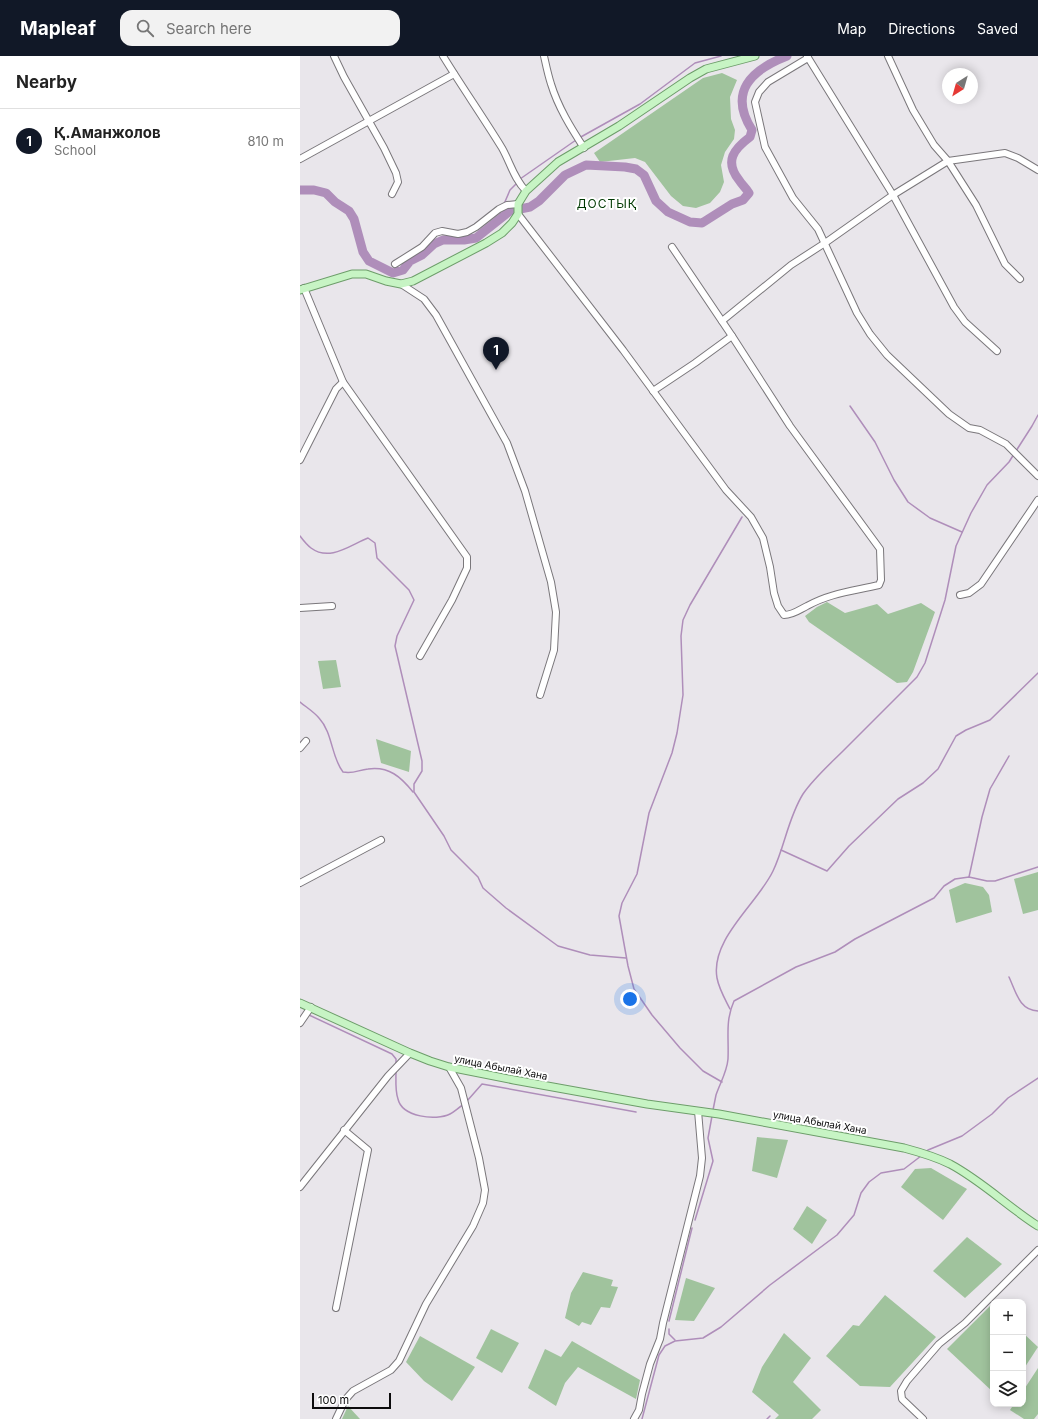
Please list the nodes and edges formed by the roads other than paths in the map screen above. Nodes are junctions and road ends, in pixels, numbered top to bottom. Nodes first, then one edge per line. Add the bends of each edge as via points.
1 (334, 56) edge
2 (443, 56) edge
3 (544, 56) edge
4 (755, 56) edge
5 (888, 56) edge
6 (808, 57) edge
7 (454, 74) junction
8 (369, 121) junction
9 (584, 148) junction
10 (300, 159) edge
11 (948, 161) junction
12 (1038, 170) edge
13 (526, 190) junction
14 (392, 194) dead end
15 (893, 195) junction
16 (518, 204) junction
17 (518, 214) junction
18 (825, 243) junction
19 (672, 247) dead end
20 (395, 264) dead end
21 (1020, 279) dead end
22 (401, 284) junction
23 (302, 289) edge
24 (722, 321) junction
25 (732, 336) junction
26 (997, 351) dead end
27 (343, 382) junction
28 (654, 391) junction
29 (300, 460) edge
30 (1038, 476) edge
31 (1038, 500) edge
32 (960, 595) dead end
33 (332, 606) dead end
34 (300, 608) edge
35 (420, 656) dead end
36 (540, 695) dead end
37 (306, 741) dead end
38 (300, 748) edge
39 (381, 840) dead end
40 (300, 883) edge
41 (300, 1003) edge
42 (311, 1007) junction
43 (300, 1023) edge
44 (410, 1053) junction
45 (449, 1067) junction
46 (698, 1111) junction
47 (344, 1130) junction
48 (300, 1187) edge
49 (1038, 1226) edge
50 (1038, 1250) edge
51 (336, 1308) dead end
52 (336, 1419) edge
53 (634, 1419) edge
54 (923, 1419) edge

1 - 8 street
2 - 7 street
3 - 9 street via 559,104
4 - 9 main road via 706,69
5 - 11 street via 913,110 934,146
6 - 15 street
6 - 18 street via 768,82 759,92 755,102 765,147 793,198 818,229
7 - 8 street
7 - 13 street via 507,156 519,184
8 - 10 street
8 - 14 street via 396,173 398,182
9 - 13 main road via 558,162
11 - 12 street via 1005,153
11 - 15 street
11 - 21 street via 976,205 1005,264
13 - 16 main road
15 - 18 street
15 - 26 street via 954,307 965,322
16 - 17 main road
16 - 20 street via 498,209 467,232 435,233 422,247
17 - 22 main road via 502,233 486,243 413,281
17 - 28 street
18 - 24 street via 791,264
18 - 30 street via 858,313 870,334 887,355 949,414 969,428 980,430 1006,444
19 - 24 street
22 - 23 main road via 366,274 352,274
22 - 36 street via 424,300 436,315 507,443 525,491 551,582 556,612 554,650
23 - 27 street
24 - 25 street
25 - 28 street
25 - 28 street via 790,426 880,549 882,580 879,585 830,595 790,615 784,615 774,593 763,538 751,517 726,490
27 - 29 street via 336,389
27 - 35 street via 467,558 467,568 452,600
31 - 32 street via 981,584 969,593
33 - 34 street
37 - 38 street
39 - 40 street
41 - 42 main road, улица Абылай Хана
42 - 43 street
42 - 44 main road, улица Абылай Хана
44 - 45 main road, улица Абылай Хана
44 - 47 street
45 - 46 main road, улица Абылай Хана
45 - 52 street via 460,1088 479,1158 485,1190 483,1203 473,1226 426,1304 399,1361 391,1370 353,1391 345,1400
46 - 49 main road, улица Абылай Хана via 904,1148 923,1154 949,1164 969,1176
46 - 53 street via 702,1158 700,1176 660,1339
47 - 48 street
47 - 51 street via 368,1150
50 - 54 street via 965,1323 939,1344 907,1381 902,1391 902,1399

